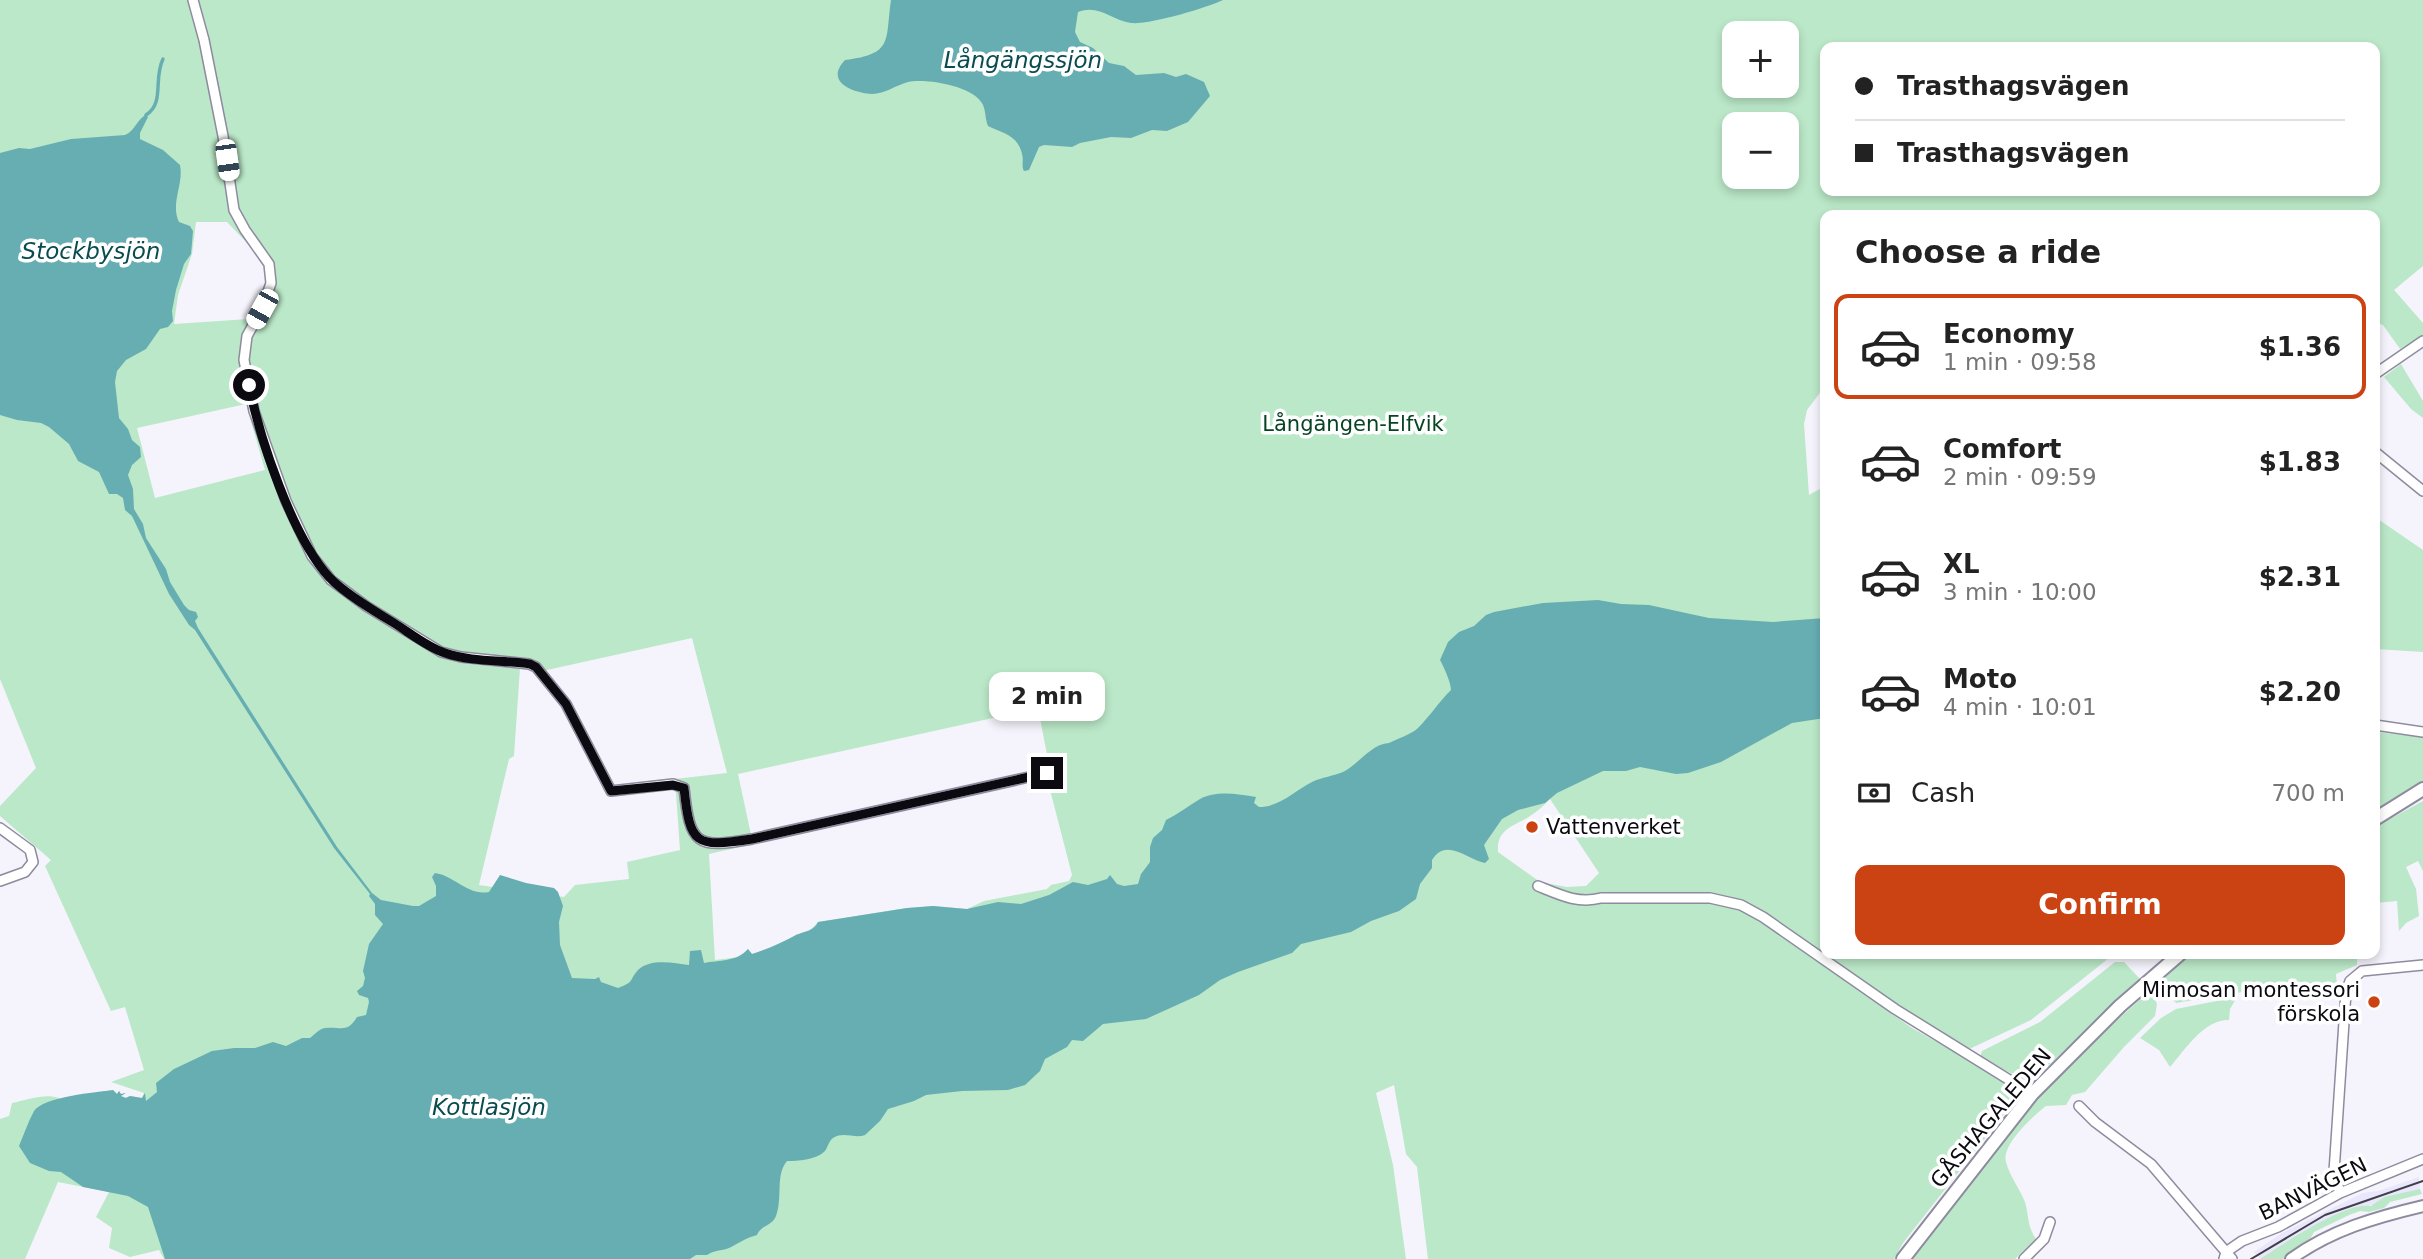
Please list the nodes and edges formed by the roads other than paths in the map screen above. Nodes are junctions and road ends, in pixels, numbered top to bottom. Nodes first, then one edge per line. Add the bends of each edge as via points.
1 (193, 0) edge
2 (2423, 341) edge
3 (2380, 371) edge
4 (2380, 456) edge
5 (2423, 491) edge
6 (2380, 726) edge
7 (2423, 732) edge
8 (1047, 773) dead end
9 (2423, 789) edge
10 (2423, 795) edge
11 (2387, 811) junction
12 (2380, 816) edge
13 (0, 828) edge
14 (0, 881) edge
15 (1538, 886) dead end
16 (1820, 957) edge
17 (1823, 959) edge
18 (2174, 959) edge
19 (2423, 965) edge
20 (2032, 1094) junction
21 (2079, 1106) dead end
22 (2423, 1158) edge
23 (2340, 1193) junction
24 (2423, 1206) edge
25 (2050, 1222) dead end
26 (2228, 1257) edge
27 (1903, 1259) edge
28 (2024, 1259) edge
29 (2291, 1259) edge

1 - 8 street via 234,210 270,264 271,283 247,336 244,360 254,411 286,501 312,556 331,580 441,652 536,667 566,704 611,791 684,788 691,829 702,842 752,839
2 - 3 street
4 - 5 street
6 - 7 street
9 - 11 main road
10 - 11 main road
11 - 12 main road
13 - 14 street via 30,850 33,862 25,872
15 - 16 street via 1587,901 1710,898 1741,905
17 - 20 street
18 - 20 main road, GÅSHAGALEDEN
19 - 23 street via 2362,971 2350,981 2334,1172
20 - 27 main road, GÅSHAGALEDEN
21 - 26 street via 2151,1164
22 - 23 street, BANVÄGEN
23 - 26 street, BANVÄGEN via 2242,1241
24 - 29 street via 2353,1225
25 - 28 street via 2044,1239

